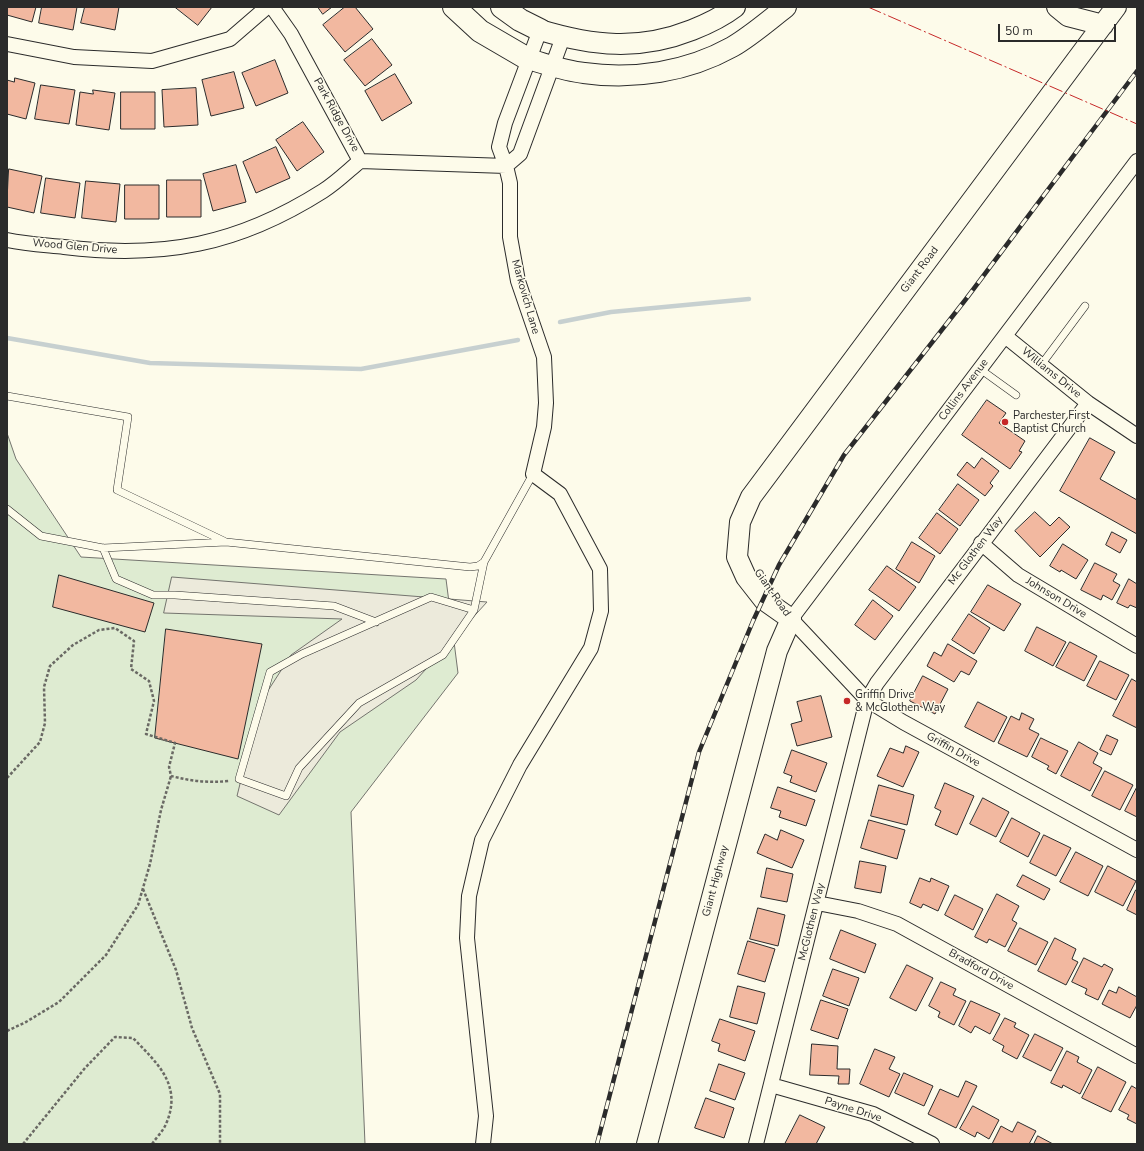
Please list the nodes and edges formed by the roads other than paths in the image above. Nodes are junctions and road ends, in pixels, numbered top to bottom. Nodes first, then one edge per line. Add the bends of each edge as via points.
1 (267, 7) edge
2 (272, 7) edge
3 (454, 7) edge
4 (502, 7) edge
5 (735, 7) edge
6 (786, 7) edge
7 (1057, 7) edge
8 (1093, 7) edge
9 (1116, 7) edge
10 (1103, 25) junction
11 (540, 30) junction
12 (563, 37) junction
13 (7, 44) edge
14 (528, 58) junction
15 (552, 65) junction
16 (360, 160) junction
17 (1137, 161) edge
18 (506, 166) junction
19 (7, 240) edge
20 (1085, 306) dead end
21 (1005, 336) junction
22 (1041, 365) junction
23 (980, 369) junction
24 (1016, 395) dead end
25 (7, 396) edge
26 (1088, 403) junction
27 (1137, 436) edge
28 (533, 474) junction
29 (7, 509) edge
30 (226, 542) junction
31 (981, 543) junction
32 (103, 548) junction
33 (484, 562) junction
34 (474, 610) junction
35 (791, 619) junction
36 (376, 622) junction
37 (1137, 646) edge
38 (867, 700) junction
39 (1137, 850) edge
40 (817, 902) junction
41 (1137, 1056) edge
42 (771, 1085) junction
43 (483, 1144) edge
44 (646, 1144) edge
45 (756, 1144) edge
46 (932, 1144) edge

1 - 13 street via 230,39 152,61 74,57
2 - 16 street, Park Ridge Drive via 290,34
3 - 14 highway via 480,31
4 - 11 highway
5 - 12 street via 706,24 671,38 639,45 595,44
6 - 15 street via 732,47 698,62 651,74 619,76 582,73
7 - 10 street via 1068,16
8 - 10 street
9 - 10 street, Giant Road
10 - 35 street, Giant Road via 751,497 740,522 737,557 746,577 764,600
11 - 12 street
11 - 14 street, Markovich Lane
12 - 15 street
14 - 15 street
14 - 18 street, Markovich Lane via 505,122 499,147
15 - 18 street via 520,154
16 - 18 street, Park Ridge Drive
16 - 19 street, Wood Glen Drive via 324,191 268,222 219,240 162,251 98,251
17 - 21 street, Collins Avenue
18 - 28 street, Markovich Lane via 510,183 512,251 518,281 544,357 544,427
20 - 22 lane
21 - 22 street, Williams Drive
21 - 23 street, Collins Avenue
22 - 26 street, Williams Drive
23 - 24 lane
23 - 35 street, Collins Avenue
25 - 30 lane via 128,416 117,490
26 - 27 street, Williams Drive
26 - 31 street, Mc Glothen Way
28 - 33 lane
28 - 43 street via 560,494 600,570 601,611 591,648 520,765 482,840 469,896 467,938 486,1116
29 - 32 lane via 41,536
30 - 32 lane
30 - 33 lane via 470,567
31 - 37 street, Johnson Drive via 1018,575
31 - 38 street, Mc Glothen Way
32 - 36 lane via 116,579 153,595 175,594 334,606
33 - 34 lane
34 - 36 lane via 431,597
34 - 36 lane via 443,655 359,703 299,768 286,796 239,780 270,672 302,654
35 - 38 street, Griffin Drive
35 - 44 street, Giant Highway via 777,650
38 - 39 street, Griffin Drive
38 - 40 street, McGlothen Way
40 - 41 street, Bradford Drive via 858,911 897,924
40 - 42 street, McGlothen Way
42 - 45 street, McGlothen Way
42 - 46 street, Payne Drive via 873,1114

